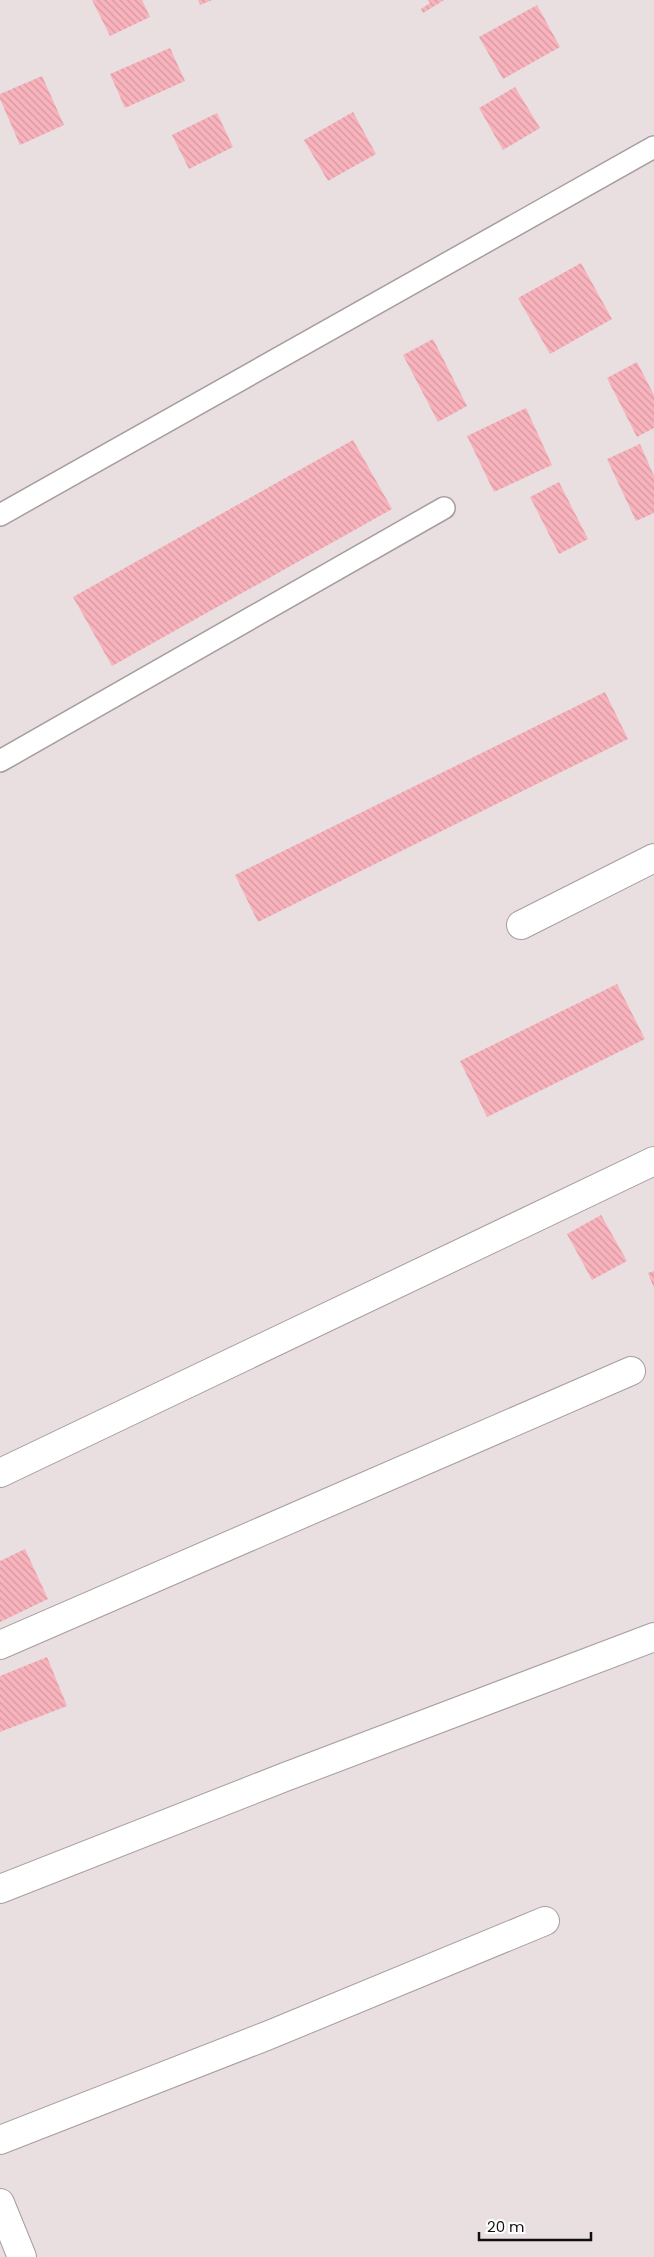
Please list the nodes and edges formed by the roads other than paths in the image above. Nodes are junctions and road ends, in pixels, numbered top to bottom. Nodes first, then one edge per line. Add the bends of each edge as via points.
1 (654, 147) edge
2 (444, 508) dead end
3 (0, 515) edge
4 (0, 761) edge
5 (654, 858) edge
6 (521, 925) dead end
7 (654, 1160) edge
8 (631, 1371) dead end
9 (0, 1473) edge
10 (654, 1637) edge
11 (0, 1644) edge
12 (0, 1889) edge
13 (545, 1921) dead end
14 (0, 2140) edge
15 (0, 2203) edge
16 (22, 2257) edge

1 - 3 lane
2 - 4 lane
5 - 6 street
7 - 9 street
8 - 11 street
10 - 12 street
13 - 14 street via 269,2035
15 - 16 street

